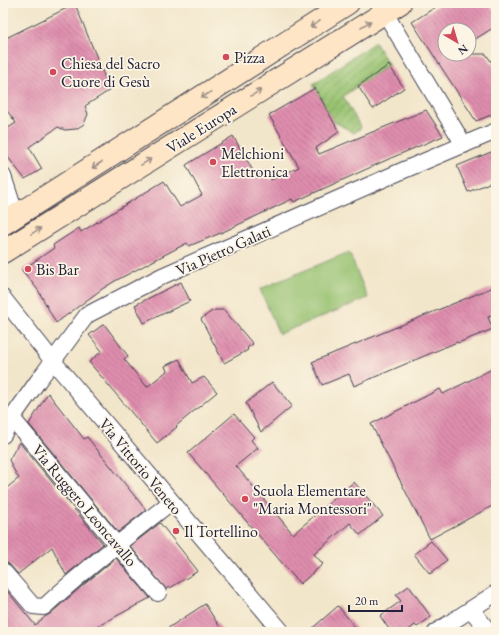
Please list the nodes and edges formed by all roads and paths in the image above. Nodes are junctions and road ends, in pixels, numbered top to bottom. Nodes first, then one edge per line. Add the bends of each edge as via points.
1 (348, 3) edge
2 (388, 6) edge
3 (496, 131) edge
4 (464, 145) junction
5 (3, 176) edge
6 (10, 220) edge
7 (3, 252) edge
8 (3, 298) edge
9 (52, 360) junction
10 (12, 418) junction
11 (3, 435) edge
12 (171, 502) junction
13 (117, 545) junction
14 (3, 572) edge
15 (158, 593) dead end
16 (496, 593) edge
17 (471, 609) junction
18 (282, 632) edge
19 (436, 632) edge
20 (489, 632) edge

1 -> 6 street, Viale Europa
2 - 4 street
7 -> 2 street, Viale Europa
3 - 4 street, Via Pietro Galati
4 - 9 street, Via Pietro Galati via 162,276 87,315
5 - 6 street
8 - 9 street, Via Vittorio Veneto
9 - 10 street, Via Pietro Galati
9 - 12 street, Via Vittorio Veneto
10 - 11 street, Via Pietro Galati
10 - 13 street, Via Ruggero Leoncavallo
12 - 13 street
12 - 18 street, Via Vittorio Veneto
13 - 14 street via 44,607 33,606
13 - 15 street, Via Ruggero Leoncavallo
16 - 17 street
17 - 19 street
17 - 20 street

